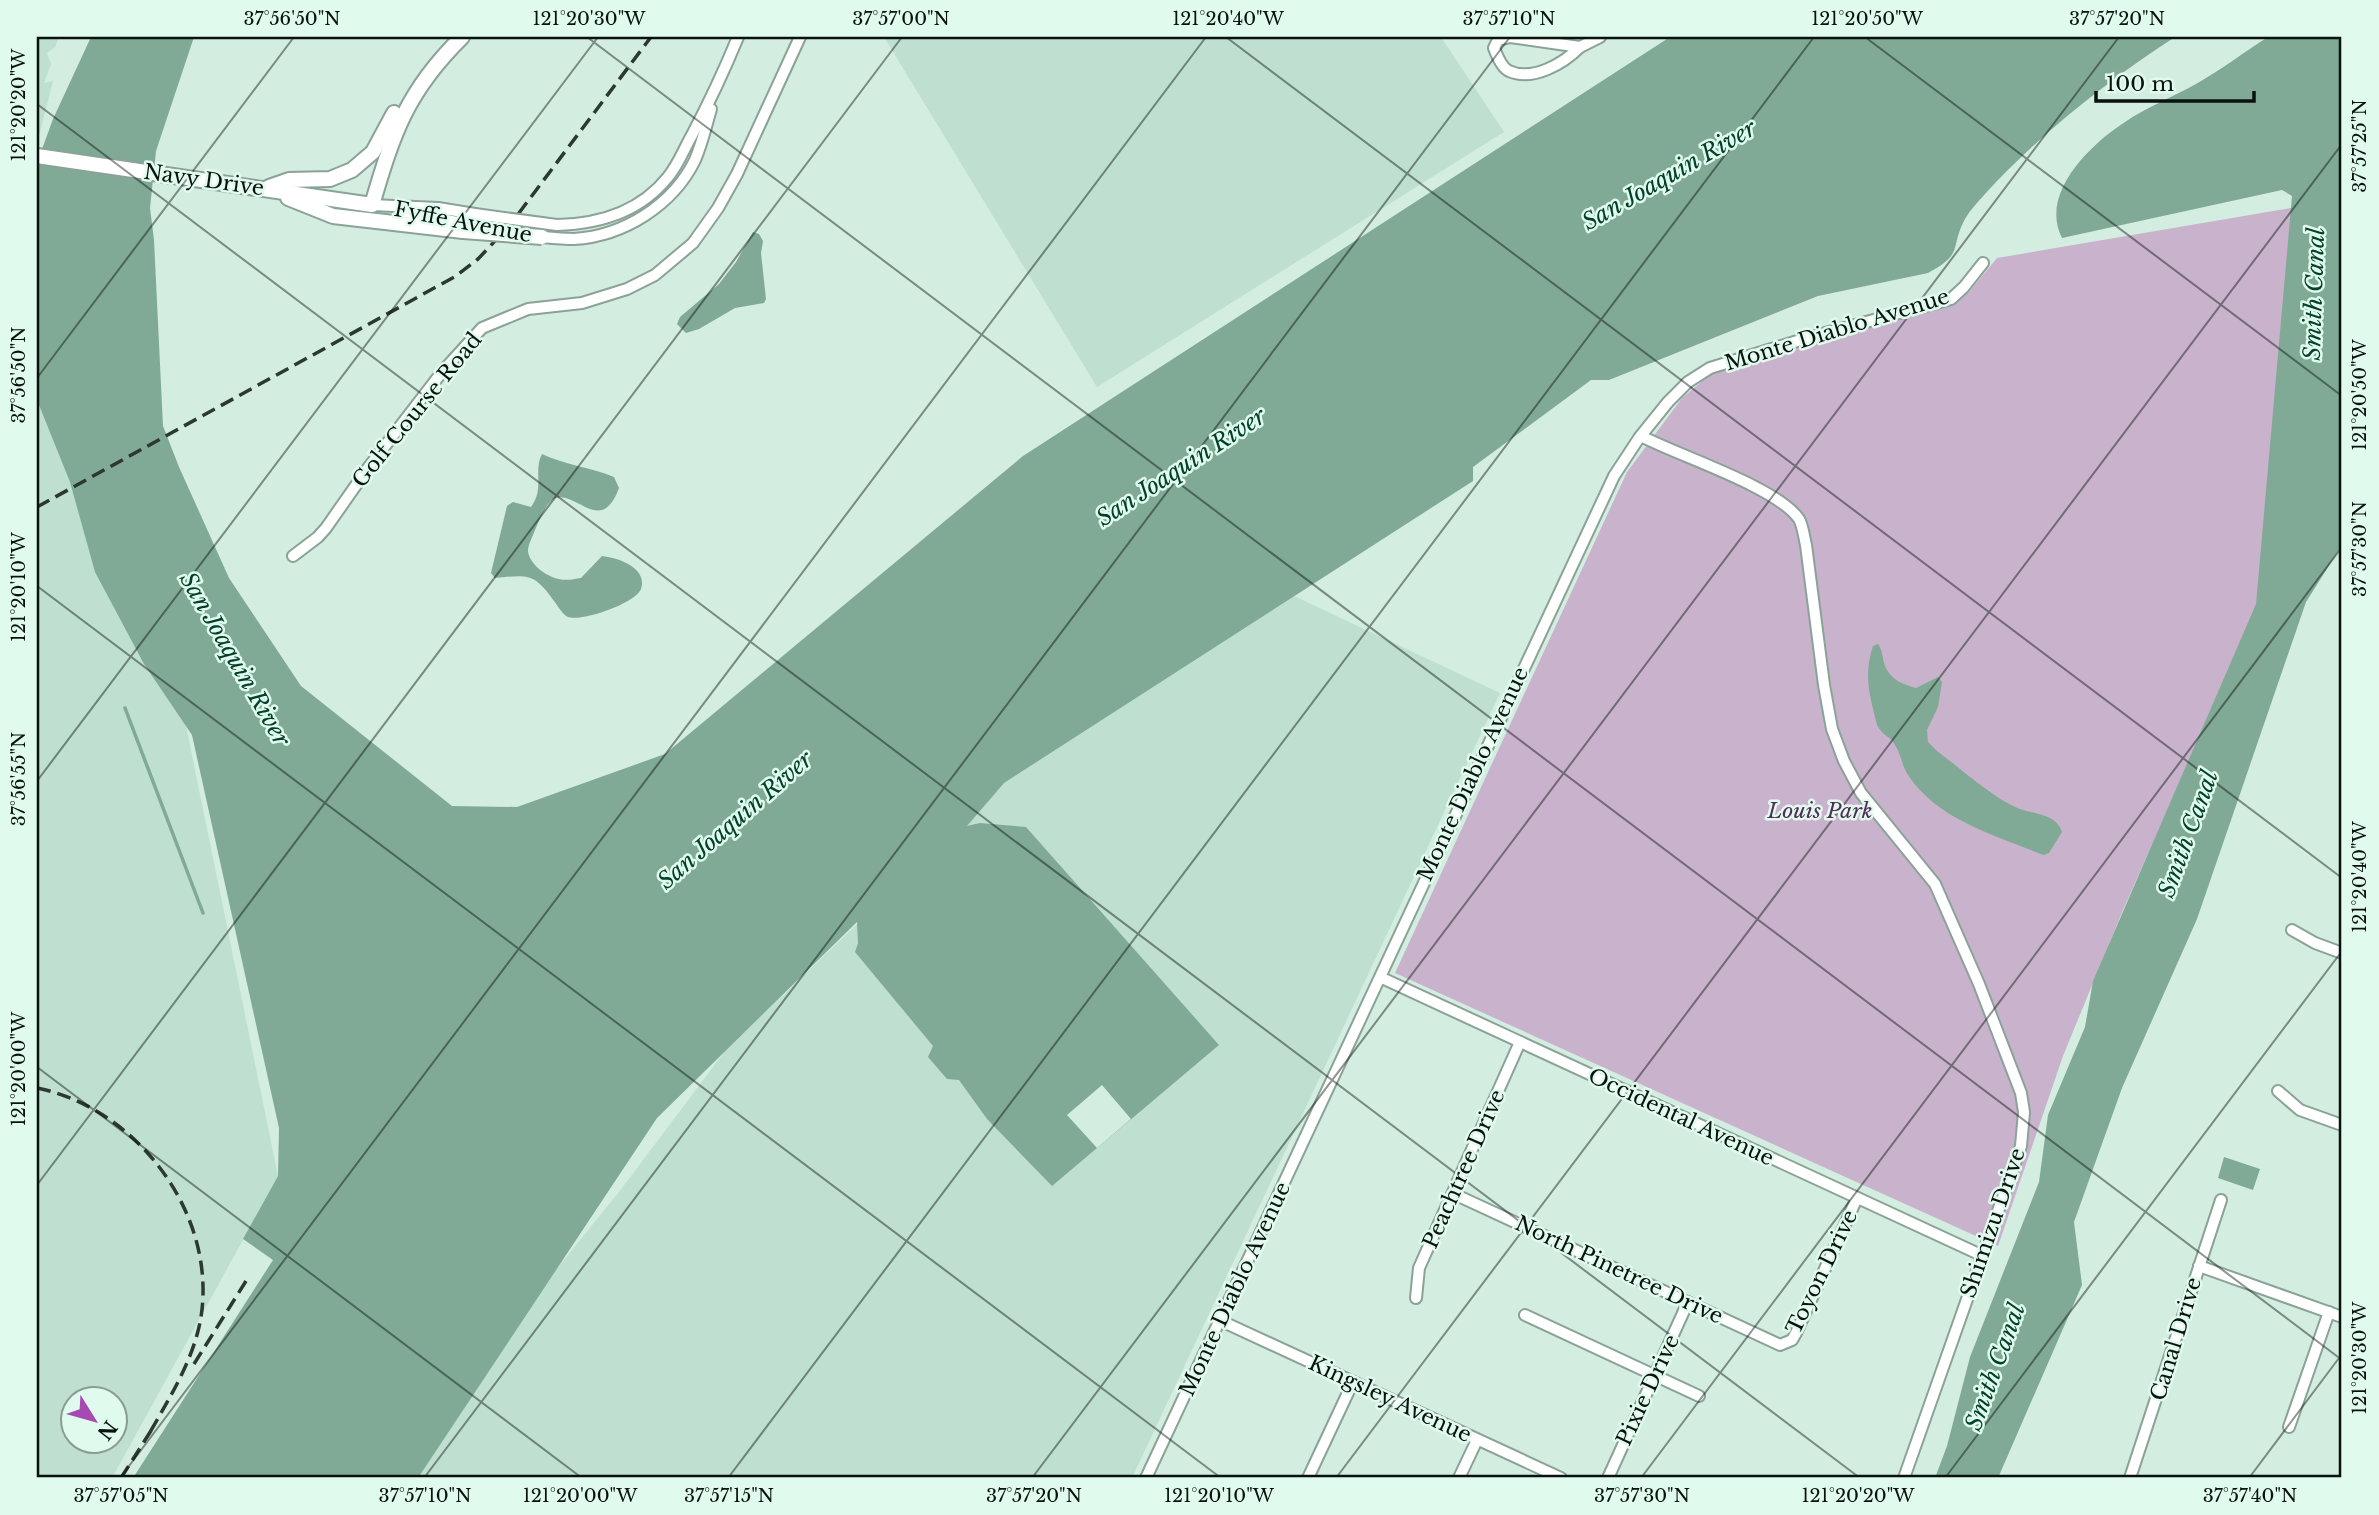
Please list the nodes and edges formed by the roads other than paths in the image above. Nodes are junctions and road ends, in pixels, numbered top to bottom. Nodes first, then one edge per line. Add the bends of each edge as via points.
1 (456, 37) edge
2 (462, 37) edge
3 (738, 37) edge
4 (800, 37) edge
5 (1600, 37) edge
6 (1580, 47) junction
7 (716, 89) junction
8 (37, 156) edge
9 (264, 188) junction
10 (372, 205) junction
11 (465, 227) junction
12 (545, 237) joint
13 (1983, 263) dead end
14 (1641, 436) junction
15 (293, 556) dead end
16 (2292, 930) dead end
17 (2342, 953) edge
18 (1382, 978) junction
19 (1520, 1042) junction
20 (2278, 1091) dead end
21 (2342, 1125) edge
22 (1454, 1194) junction
23 (1857, 1198) junction
24 (2221, 1200) dead end
25 (1982, 1255) junction
26 (2199, 1266) junction
27 (1416, 1298) dead end
28 (1688, 1302) junction
29 (2329, 1312) junction
30 (1525, 1315) dead end
31 (2342, 1317) edge
32 (1219, 1320) junction
33 (1784, 1343) joint
34 (1656, 1376) junction
35 (1353, 1382) junction
36 (1699, 1396) dead end
37 (2289, 1427) dead end
38 (1477, 1440) junction
39 (1146, 1478) edge
40 (1308, 1478) edge
41 (1459, 1478) edge
42 (1560, 1478) edge
43 (1608, 1478) edge
44 (1903, 1478) edge
45 (2130, 1478) edge

1 - 9 street via 420,69 373,152 352,170
2 - 10 street via 405,108
3 - 7 street, Fyffe Avenue
4 - 15 street, Golf Course Road via 737,174 693,243 655,275 627,289 582,303 528,309 482,328 442,372 318,537
5 - 6 street
6 - 6 street via 1549,70 1536,73 1507,71 1494,48 1498,40 1510,37
7 - 10 street, Fyffe Avenue, bridge via 667,178 638,205 616,215 557,225 438,208
7 - 12 street, Fyffe Avenue via 694,162 655,209 616,230 593,236
8 - 9 street, Navy Drive
9 - 10 street, Navy Drive
9 - 11 street via 333,215
10 - 11 street, Fyffe Avenue
11 - 12 street, bridge
13 - 14 street, Monte Diablo Avenue via 1951,299 1710,368 1688,382
14 - 18 street, Monte Diablo Avenue via 1592,519
14 - 25 street, Shimizu Drive via 1765,492 1800,520 1832,729 1844,761 1861,793 1935,884 2016,1076 2024,1112 2021,1146
16 - 17 street
18 - 19 street, Occidental Avenue
18 - 32 street, Monte Diablo Avenue
19 - 22 street, Peachtree Drive
19 - 23 street, Occidental Avenue
20 - 21 street via 2300,1110
22 - 27 street, Peachtree Drive via 1419,1268
22 - 28 street, North Pinetree Drive
23 - 25 street, Occidental Avenue
23 - 33 street, Toyon Drive via 1803,1320 1792,1340
24 - 26 street, Canal Drive
25 - 44 street, Shimizu Drive
26 - 29 street
26 - 45 street, Canal Drive
28 - 33 street, North Pinetree Drive via 1773,1343
28 - 34 street, Pixie Drive
29 - 31 street
29 - 37 street
30 - 34 street
32 - 35 street, Kingsley Avenue
32 - 39 street, Monte Diablo Avenue
34 - 36 street
34 - 43 street, Pixie Drive
35 - 38 street, Kingsley Avenue
35 - 40 street
38 - 41 street
38 - 42 street, Kingsley Avenue

